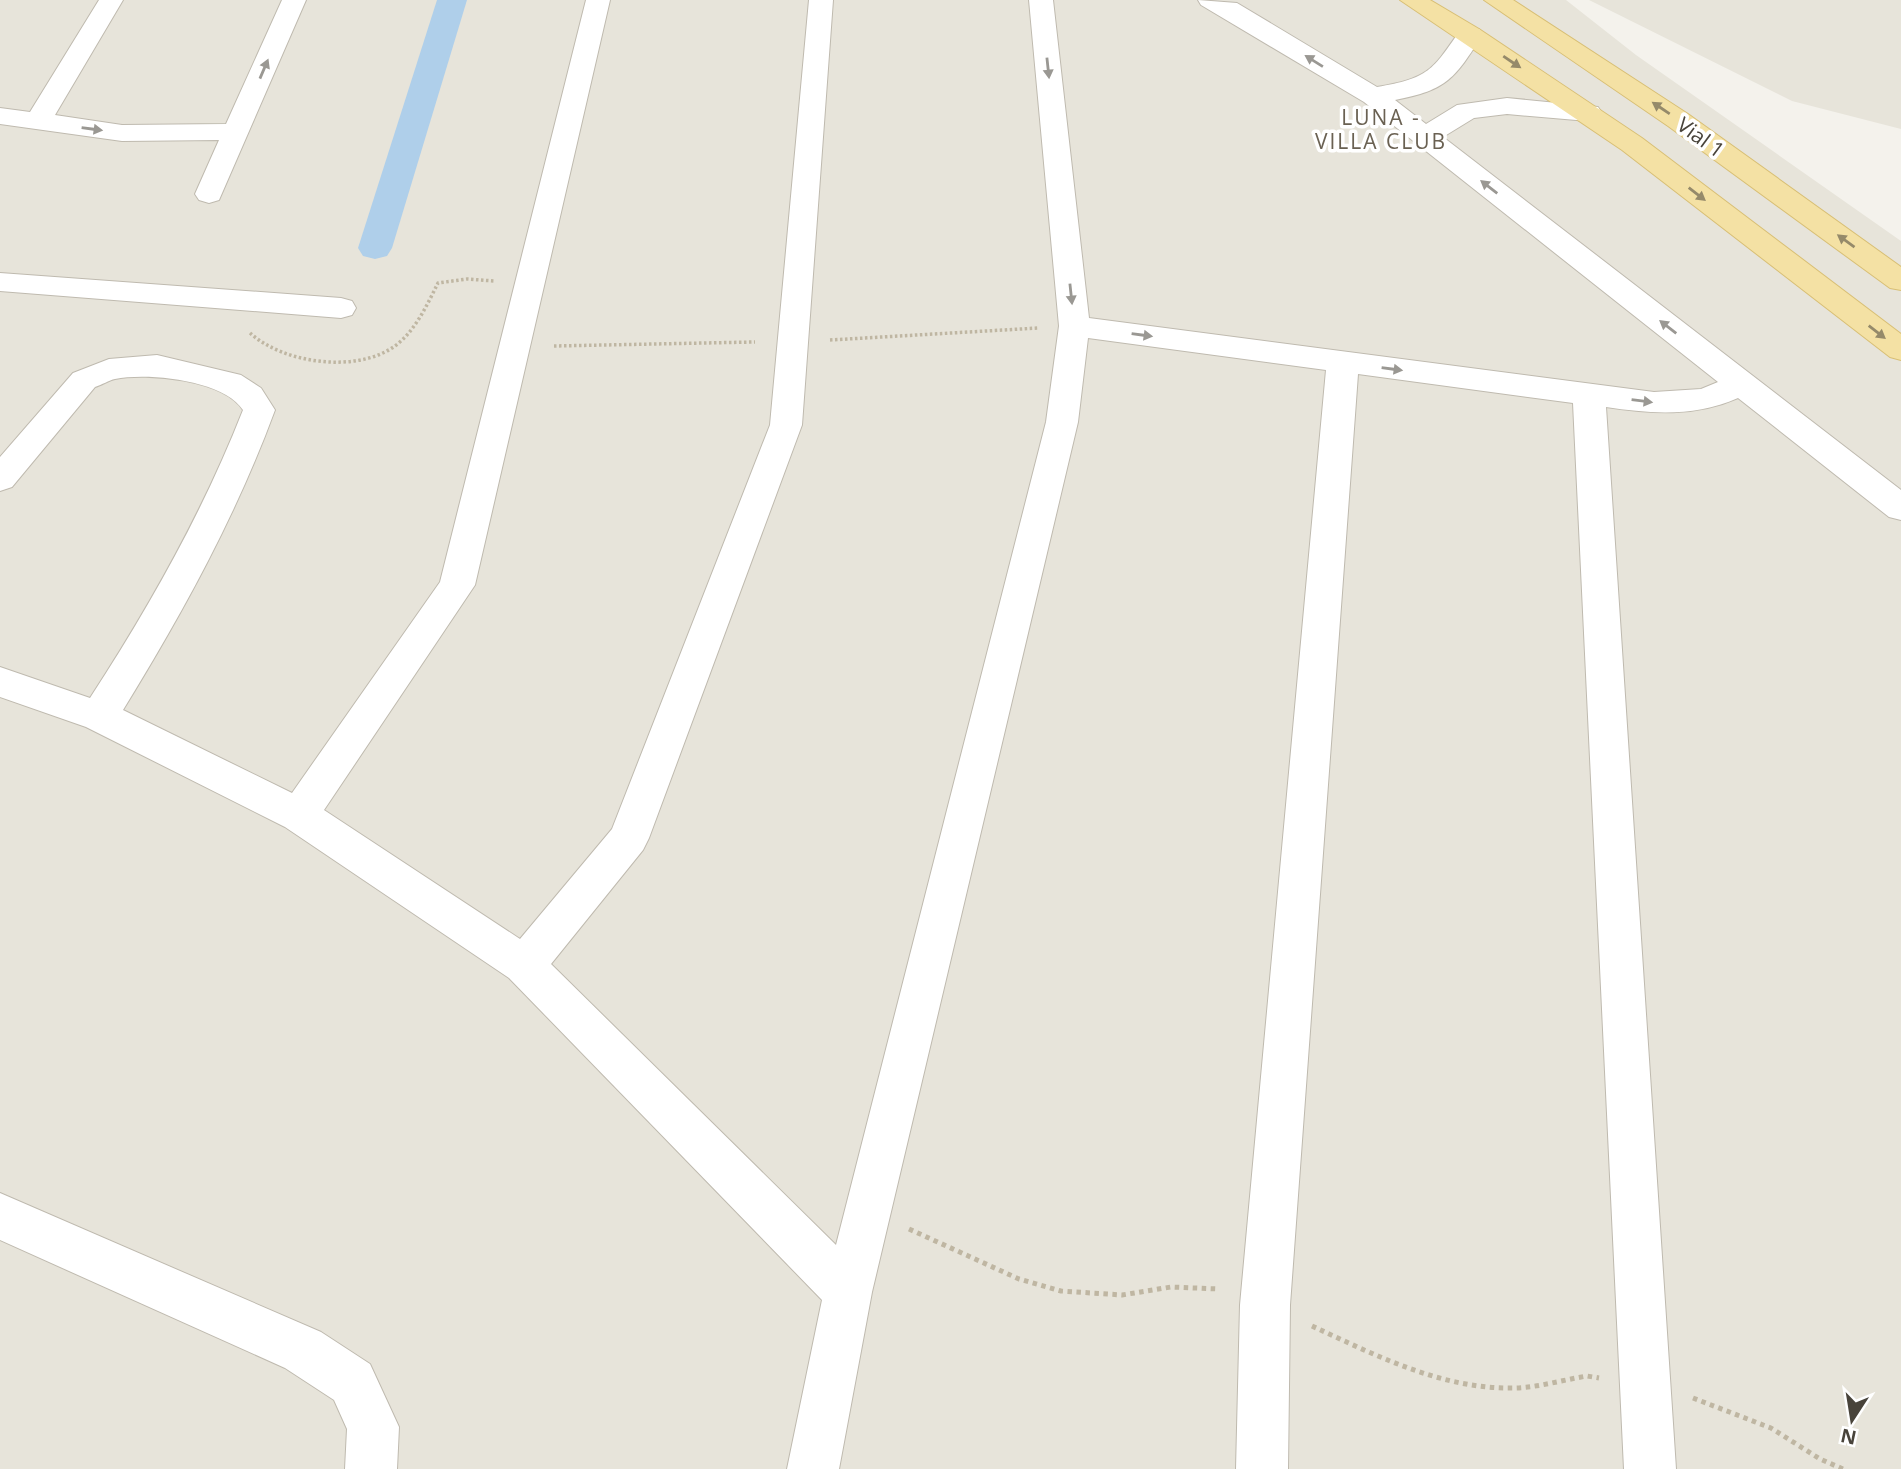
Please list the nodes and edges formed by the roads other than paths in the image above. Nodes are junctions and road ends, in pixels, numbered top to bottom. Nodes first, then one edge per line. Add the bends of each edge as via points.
1 (111, 0) edge
2 (294, 0) edge
3 (598, 0) edge
4 (821, 0) edge
5 (1041, 0) edge
6 (1210, 0) edge
7 (1412, 0) edge
8 (1496, 0) edge
9 (1470, 34) junction
10 (1373, 96) junction
11 (1588, 113) junction
12 (0, 116) edge
13 (38, 121) junction
14 (237, 132) junction
15 (1424, 136) junction
16 (209, 194) dead end
17 (1901, 281) edge
18 (0, 282) edge
19 (341, 308) dead end
20 (1074, 326) junction
21 (1901, 350) edge
22 (1343, 362) junction
23 (1741, 384) junction
24 (1589, 395) junction
25 (0, 479) edge
26 (1901, 508) edge
27 (0, 682) edge
28 (99, 716) junction
29 (299, 815) junction
30 (524, 965) junction
31 (0, 1216) edge
32 (848, 1292) junction
33 (371, 1469) edge
34 (813, 1469) edge
35 (1262, 1469) edge
36 (1650, 1469) edge

1 - 13 street
14 -> 2 street
3 - 29 street via 457,585
4 - 30 street via 786,425 629,838
5 -> 20 street
10 -> 6 street
7 - 9 main road
17 -> 8 main road, Vial 1 via 1678,120
9 - 10 street via 1432,85
9 -> 11 main road
10 - 15 street
11 - 15 street via 1507,106 1467,111
11 -> 21 main road
12 - 13 street
13 -> 14 street via 122,133
14 - 16 street
23 -> 15 street
18 - 19 street
20 -> 22 street
20 - 32 street via 1062,422
22 -> 24 street
22 - 35 street via 1265,1305
24 -> 23 street via 1654,403 1706,399
23 - 26 street
24 - 36 street
25 - 28 street via 84,380 109,369 157,365 230,383 250,396 260,410 237,471 155,628
27 - 28 street
28 - 29 street
29 - 30 street
30 - 32 street
31 - 33 street via 303,1350 352,1382 373,1427
32 - 34 street

